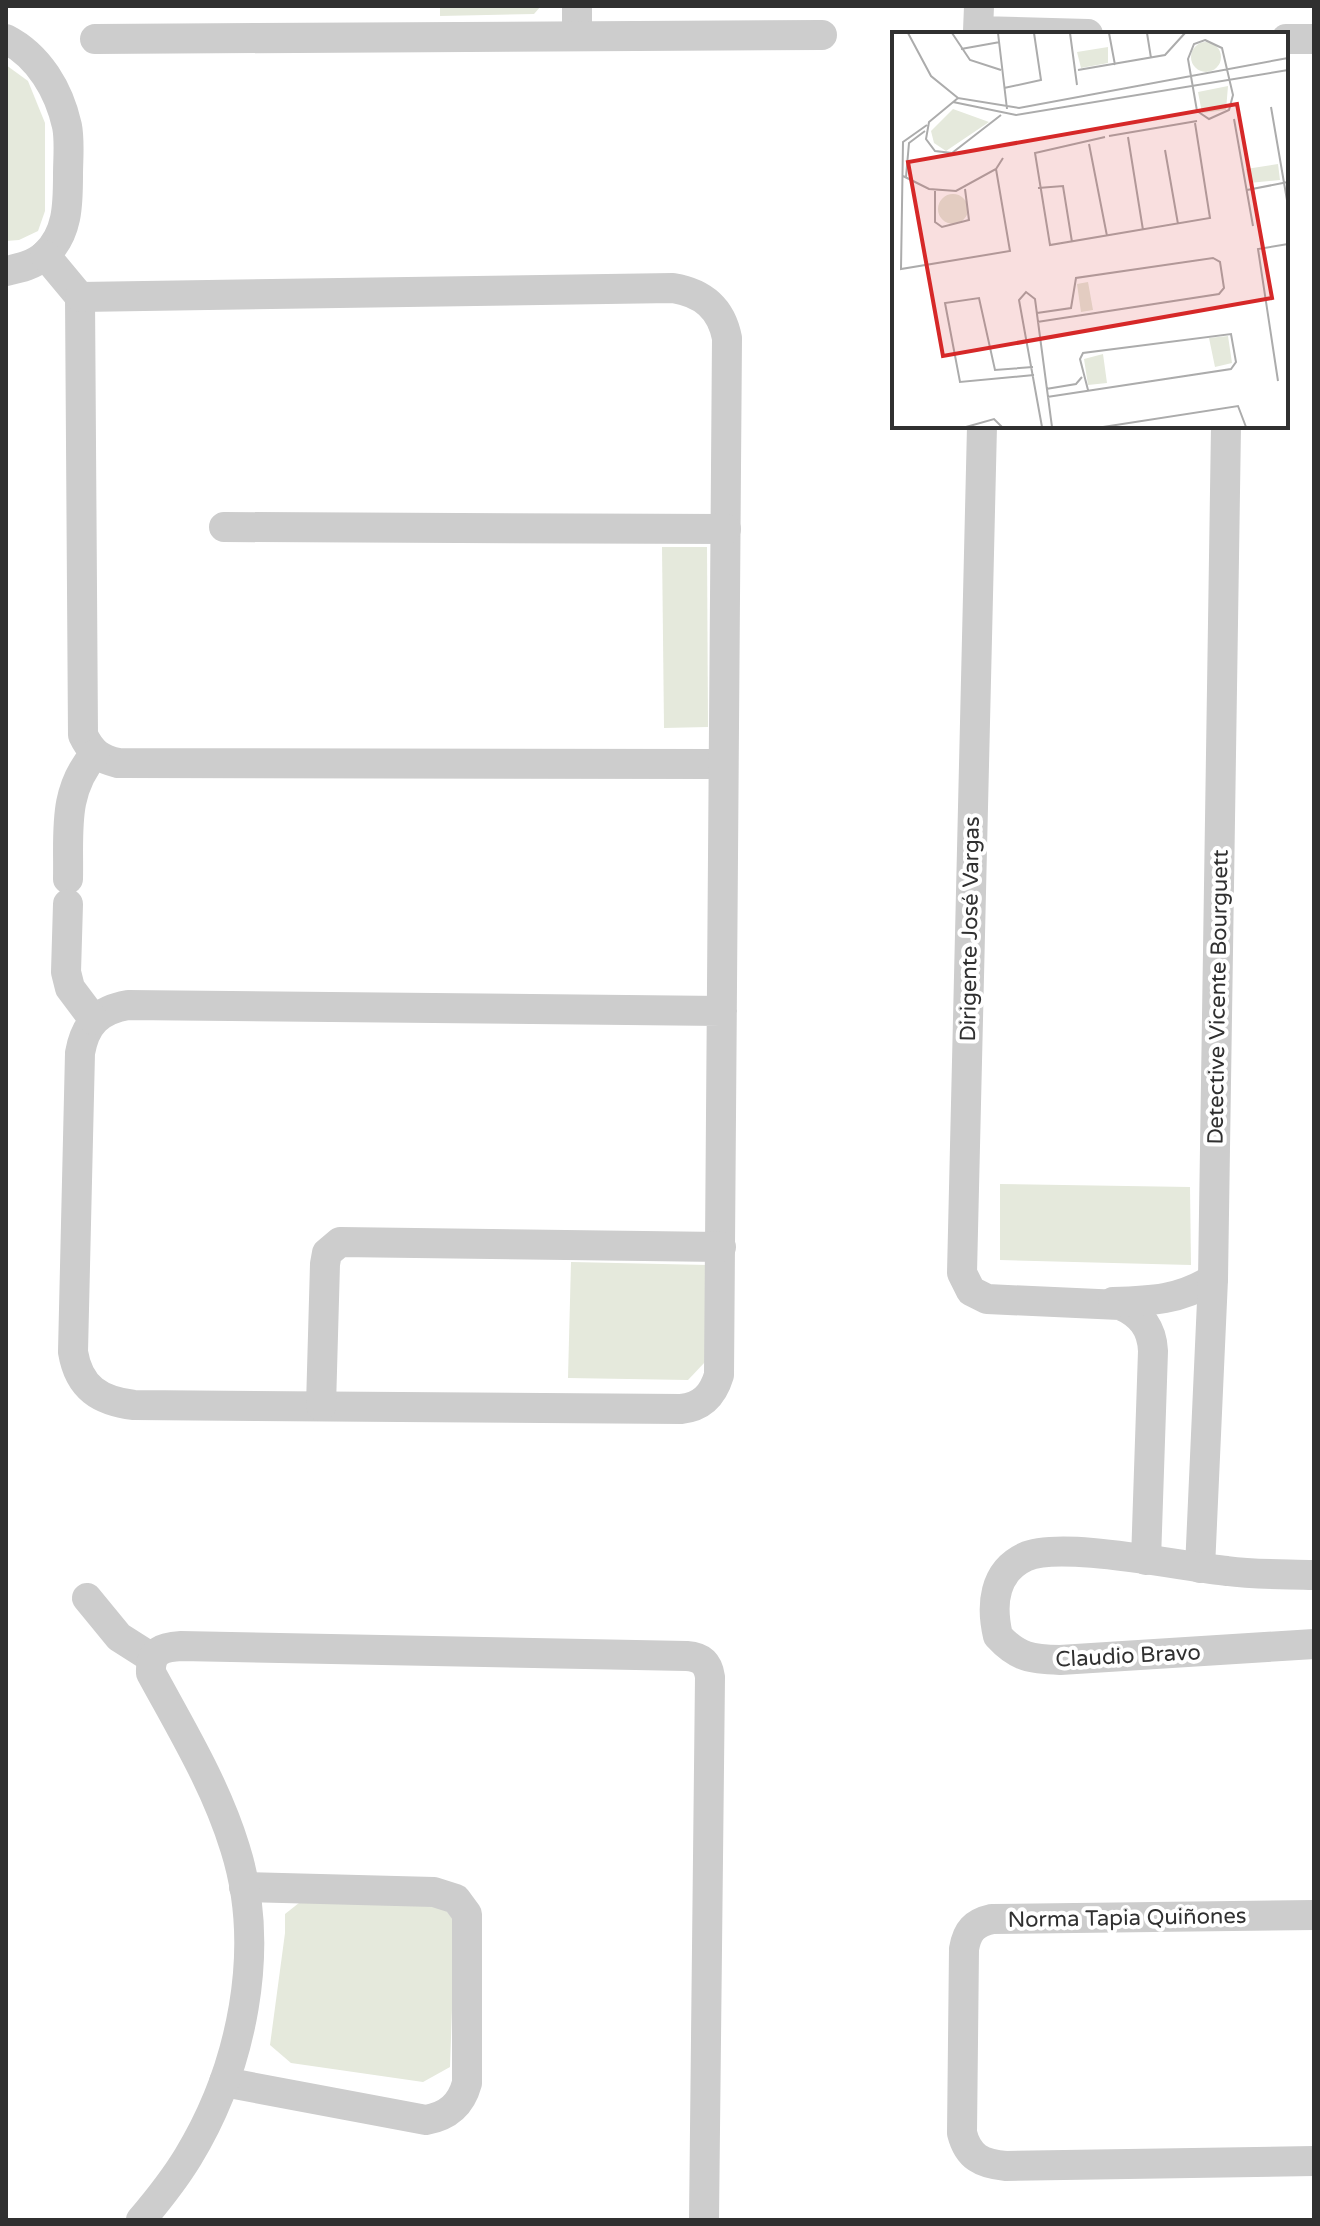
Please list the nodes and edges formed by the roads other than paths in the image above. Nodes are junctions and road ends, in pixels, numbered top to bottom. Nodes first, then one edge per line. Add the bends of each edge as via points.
1 (979, 6) edge
2 (577, 21) edge
3 (1015, 32) edge
4 (822, 35) dead end
5 (6, 39) edge
6 (95, 39) dead end
7 (1288, 39) edge
8 (1314, 39) edge
9 (45, 255) junction
10 (6, 271) edge
11 (80, 297) junction
12 (982, 428) edge
13 (1226, 428) edge
14 (224, 527) dead end
15 (726, 529) junction
16 (95, 754) junction
17 (723, 764) junction
18 (722, 1011) junction
19 (94, 1020) junction
20 (721, 1247) junction
21 (1213, 1279) junction
22 (1107, 1302) junction
23 (321, 1406) junction
24 (1146, 1560) junction
25 (1200, 1568) junction
26 (1314, 1575) edge
27 (87, 1598) dead end
28 (1314, 1644) edge
29 (152, 1658) junction
30 (244, 1887) junction
31 (1314, 1915) edge
32 (224, 2082) junction
33 (1314, 2161) edge
34 (141, 2220) edge
35 (704, 2220) edge

1 - 3 street via 978,31
2 - 4 street
2 - 6 street
5 - 9 street via 35,59 58,97 68,128 68,202 56,242
7 - 8 street
9 - 10 street via 29,266
9 - 11 street
11 - 15 street via 687,290 712,304 725,325
11 - 16 street via 83,735
12 - 22 street, Dirigente José Vargas via 962,1273 971,1291 987,1299
13 - 21 street, Detective Vicente Bourguett
14 - 15 street
15 - 17 street
16 - 17 street via 118,763
16 - 19 street via 72,792 66,972 70,988
17 - 18 street
18 - 19 street via 128,1005
18 - 20 street
19 - 23 street via 80,1053 73,1352 81,1377 114,1403
20 - 23 street via 719,1375 713,1392 691,1408
20 - 23 street via 340,1242 327,1253 325,1264
21 - 22 street, Dirigente José Vargas via 1169,1299
21 - 25 street, Detective Vicente Bourguett
22 - 24 street, Dirigente José Vargas via 1132,1310 1153,1340
24 - 25 street, Claudio Bravo
24 - 28 street, Claudio Bravo via 1076,1552 1023,1557 995,1590 998,1636 1019,1655 1060,1660
25 - 26 street, Claudio Bravo
27 - 29 street via 119,1637
29 - 30 street via 151,1673 225,1821
29 - 35 street via 166,1647 181,1646 687,1656 704,1662 710,1677
30 - 32 street via 245,1993
30 - 32 street via 434,1892 456,1899 467,1914 467,2083 449,2112 426,2120
31 - 33 street, Norma Tapia Quiñones via 980,1921 966,1937 964,1949 962,2133 969,2152 989,2165
32 - 34 street via 188,2157

